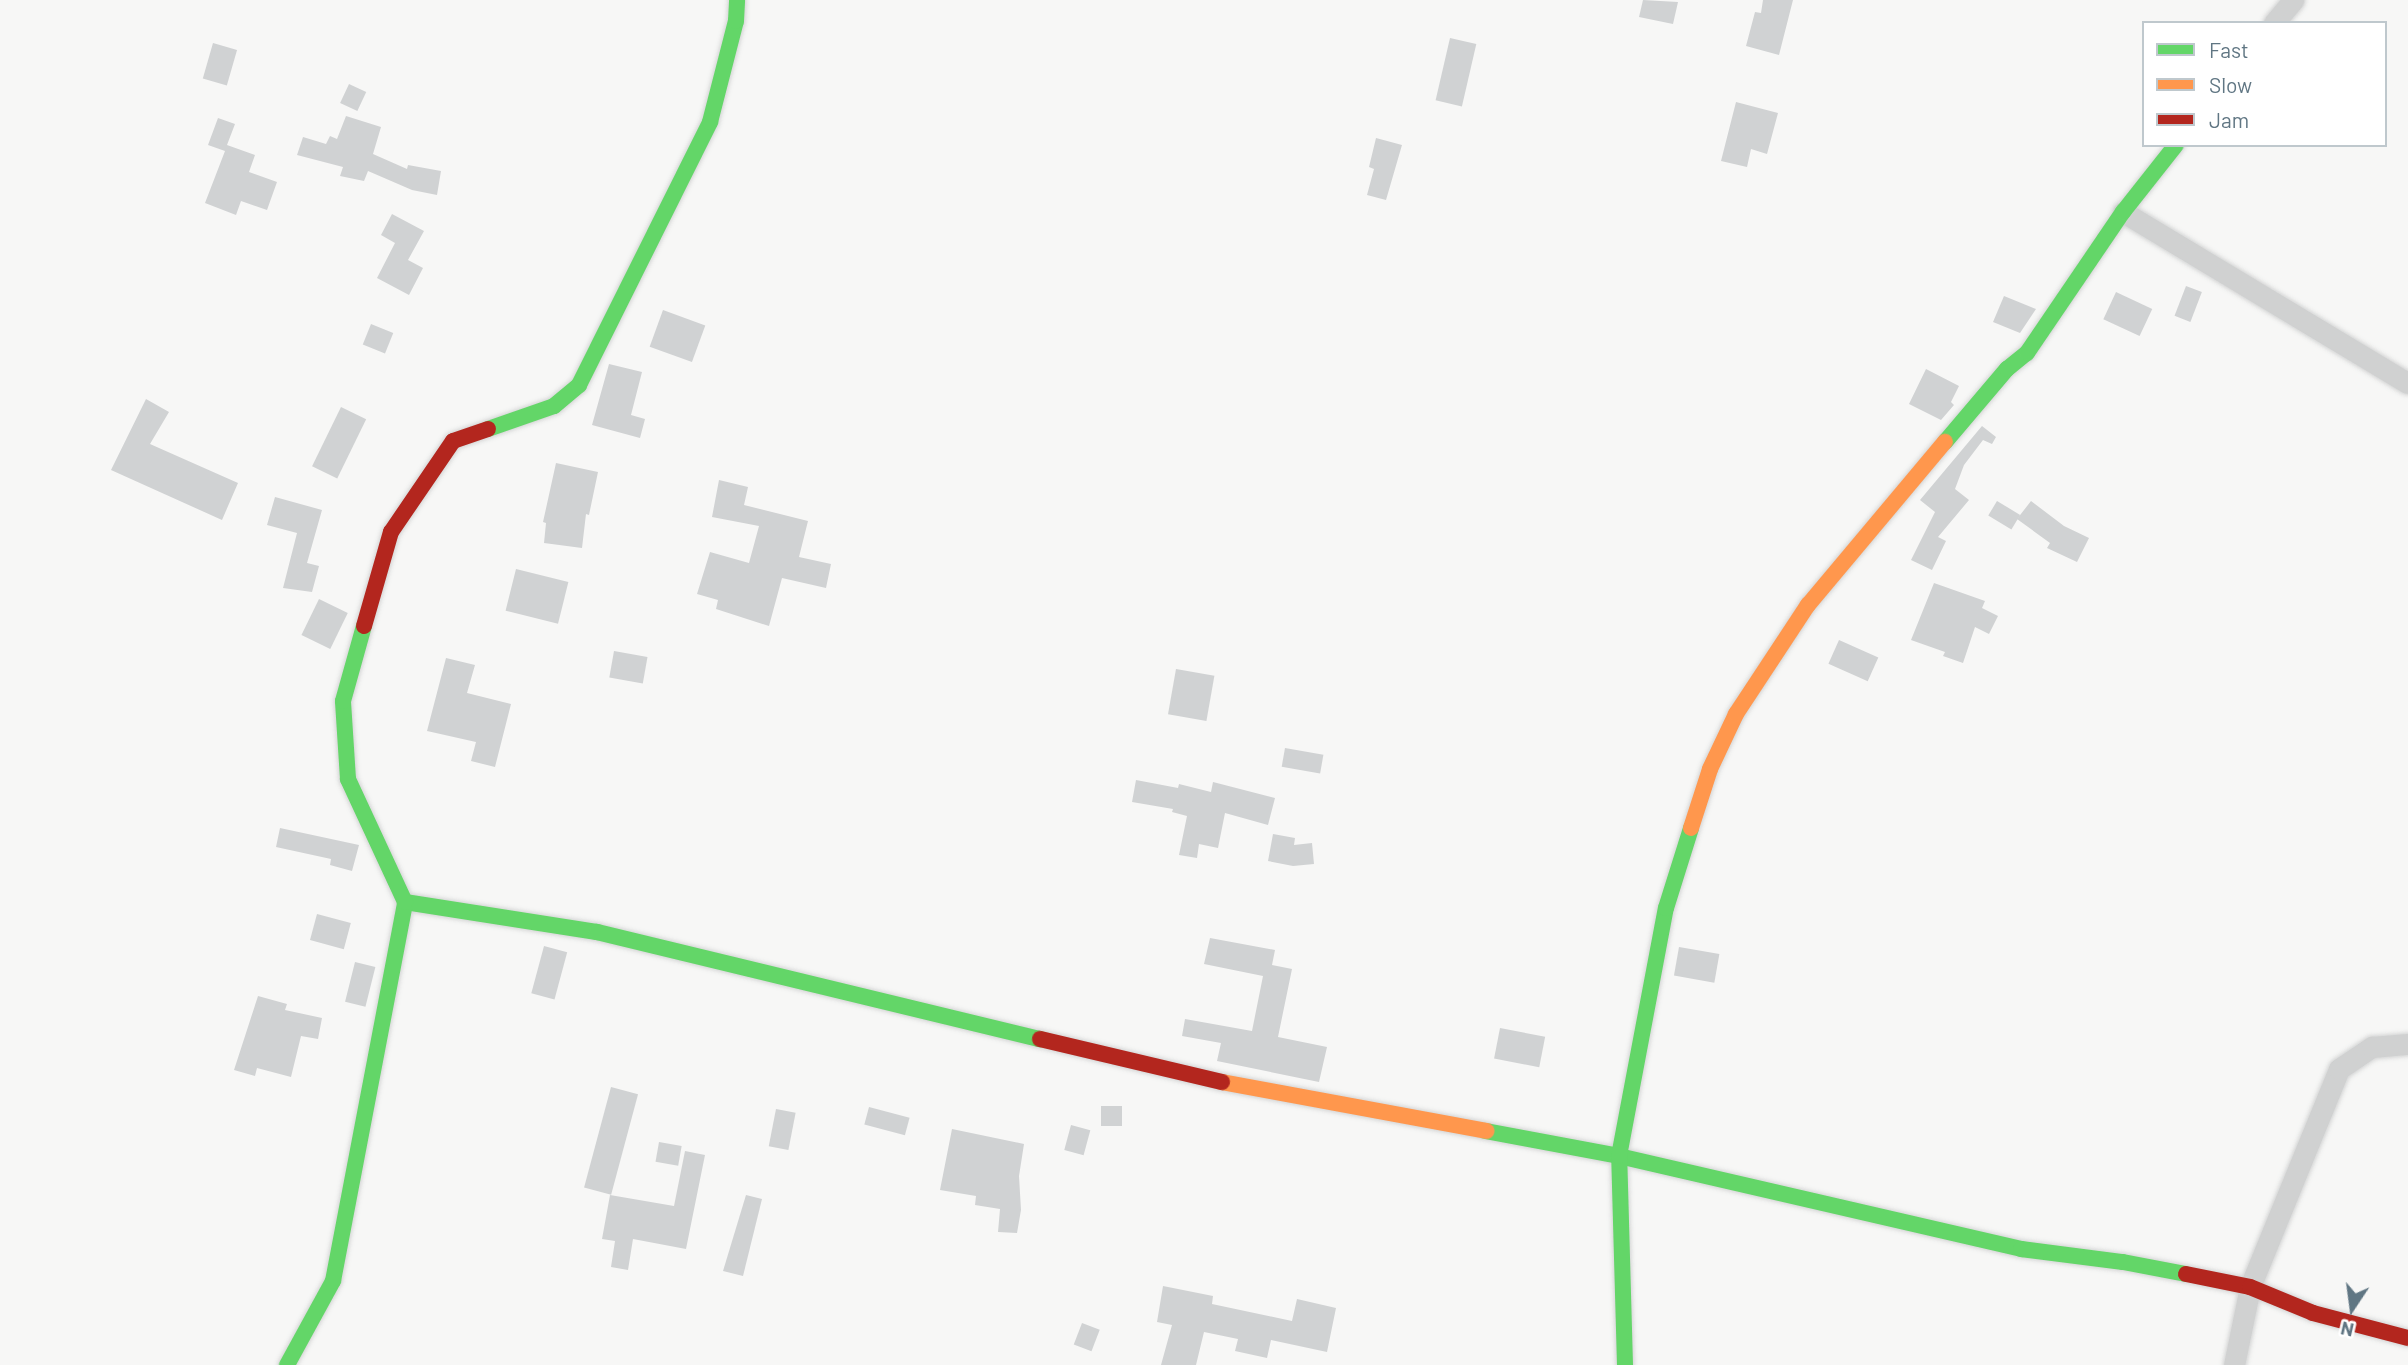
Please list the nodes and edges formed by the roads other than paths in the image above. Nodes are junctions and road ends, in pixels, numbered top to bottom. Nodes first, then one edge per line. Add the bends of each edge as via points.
1 (737, 0) edge
2 (2293, 0) edge
3 (2276, 21) edge
4 (2174, 147) edge
5 (2123, 212) junction
6 (2408, 383) edge
7 (405, 902) junction
8 (2408, 1044) edge
9 (1619, 1156) junction
10 (2250, 1287) junction
11 (2408, 1338) edge
12 (287, 1365) edge
13 (1625, 1365) edge
14 (2234, 1365) edge

1 - 7 street via 736,21 710,122 579,385 555,406 453,441 391,533 343,701 348,779
2 - 3 street
4 - 5 street
5 - 6 street
5 - 9 street via 2027,353 2007,369 1808,605 1736,714 1710,769 1666,908
7 - 9 street via 597,932 1221,1082
7 - 12 street via 333,1282
8 - 10 street via 2372,1047 2339,1069
9 - 10 street via 2021,1249 2123,1262
9 - 13 street
10 - 11 street via 2313,1313
10 - 14 street

